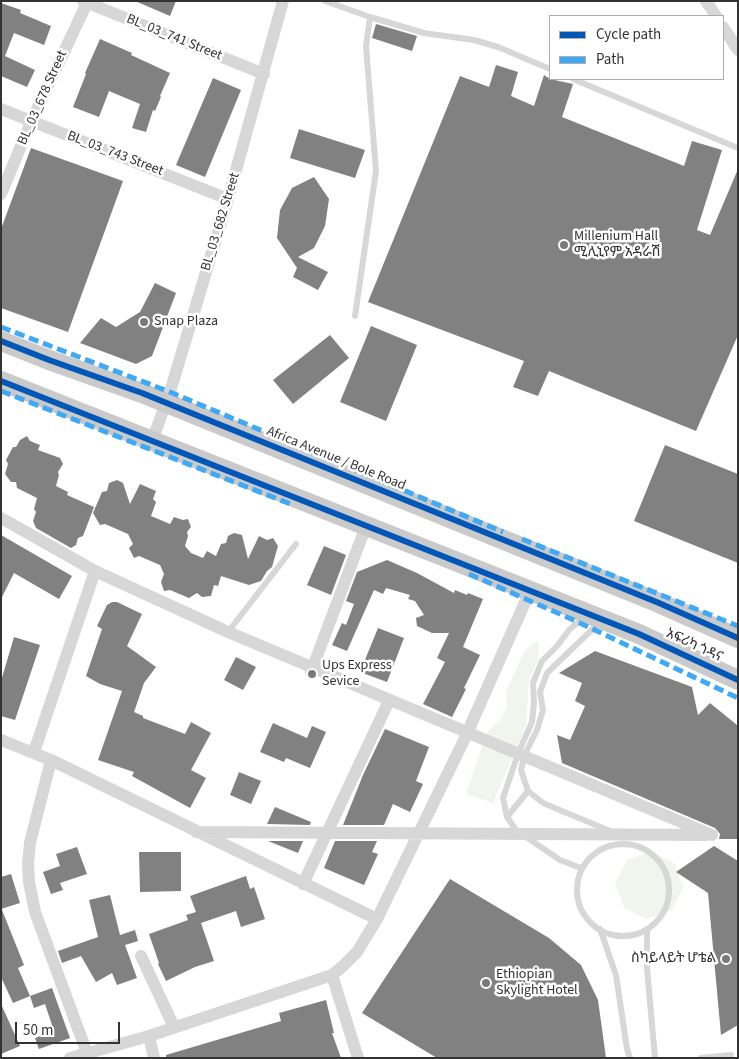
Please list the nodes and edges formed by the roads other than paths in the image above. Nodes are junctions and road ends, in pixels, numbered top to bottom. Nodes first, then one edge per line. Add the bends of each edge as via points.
1 (283, 1) edge
2 (706, 1) edge
3 (85, 2) edge
4 (327, 2) edge
5 (715, 15) edge
6 (370, 17) junction
7 (724, 29) edge
8 (738, 50) edge
9 (549, 69) edge
10 (264, 74) junction
11 (575, 80) edge
12 (1, 109) edge
13 (32, 122) junction
14 (738, 148) edge
15 (1, 194) edge
16 (228, 198) junction
17 (355, 316) dead end
18 (1, 340) edge
19 (1, 381) edge
20 (166, 402) junction
21 (152, 442) junction
22 (1, 518) edge
23 (366, 526) junction
24 (296, 544) dead end
25 (95, 571) junction
26 (530, 591) junction
27 (659, 603) joint
28 (596, 617) junction
29 (228, 632) junction
30 (738, 638) edge
31 (311, 672) junction
32 (738, 680) edge
33 (387, 704) junction
34 (465, 738) junction
35 (1, 740) edge
36 (34, 752) junction
37 (51, 760) junction
38 (528, 791) junction
39 (507, 816) junction
40 (196, 832) junction
41 (712, 836) junction
42 (630, 843) junction
43 (580, 868) junction
44 (303, 884) junction
45 (376, 920) junction
46 (600, 929) junction
47 (647, 931) junction
48 (141, 956) dead end
49 (332, 974) junction
50 (174, 1027) junction
51 (149, 1036) junction
52 (87, 1053) junction
53 (731, 1055) dead end
54 (70, 1058) edge
55 (154, 1058) edge
56 (358, 1058) edge
57 (630, 1058) edge
58 (655, 1058) edge
59 (701, 1058) edge

1 - 10 street, BL_03_682 Street
2 - 5 street
3 - 10 street, BL_03_741 Street
3 - 13 street, BL_03_678 Street
4 - 6 lane
6 - 9 lane via 424,33 474,40
6 - 17 lane via 366,46 376,170
7 - 8 street
10 - 16 street, BL_03_682 Street
11 - 14 lane
12 - 13 street, BL_03_743 Street
13 - 15 street, BL_03_678 Street
13 - 16 street, BL_03_743 Street
16 - 20 street, BL_03_682 Street
18 - 20 main road, Africa Avenue / Bole Road
19 - 21 main road
20 - 21 street, BL_03_682 Street
20 - 27 main road, Africa Avenue / Bole Road
21 - 23 main road
22 - 25 street
23 - 26 main road
23 - 31 street
24 - 29 lane
25 - 29 street
25 - 36 street
26 - 28 main road
26 - 34 street
27 - 30 main road, አፍሪካ ጎዳና
28 - 32 main road, አፍሪካ ጎዳና
28 - 38 lane via 586,634 543,679 540,692 543,710 521,770
28 - 39 lane via 570,629 542,661 533,682 532,722 503,798
29 - 41 street
31 - 33 street
31 - 41 street
33 - 34 street
33 - 44 street
34 - 45 street
35 - 36 street
36 - 37 street
37 - 40 street
37 - 52 street via 30,843 29,882 35,912
38 - 39 lane
38 - 42 lane via 543,803 622,835
39 - 43 lane via 516,830 560,860
40 - 41 street
40 - 44 street
42 - 43 lane via 601,848
42 - 47 lane via 656,856 670,881 667,910
43 - 46 lane via 576,897 590,925
44 - 45 street
45 - 49 street via 357,952
46 - 47 lane via 619,938
46 - 57 lane via 616,975
47 - 58 lane via 646,968
48 - 50 street
49 - 50 street
49 - 56 street
50 - 51 street
51 - 52 street
51 - 55 street
52 - 54 street
53 - 59 lane

